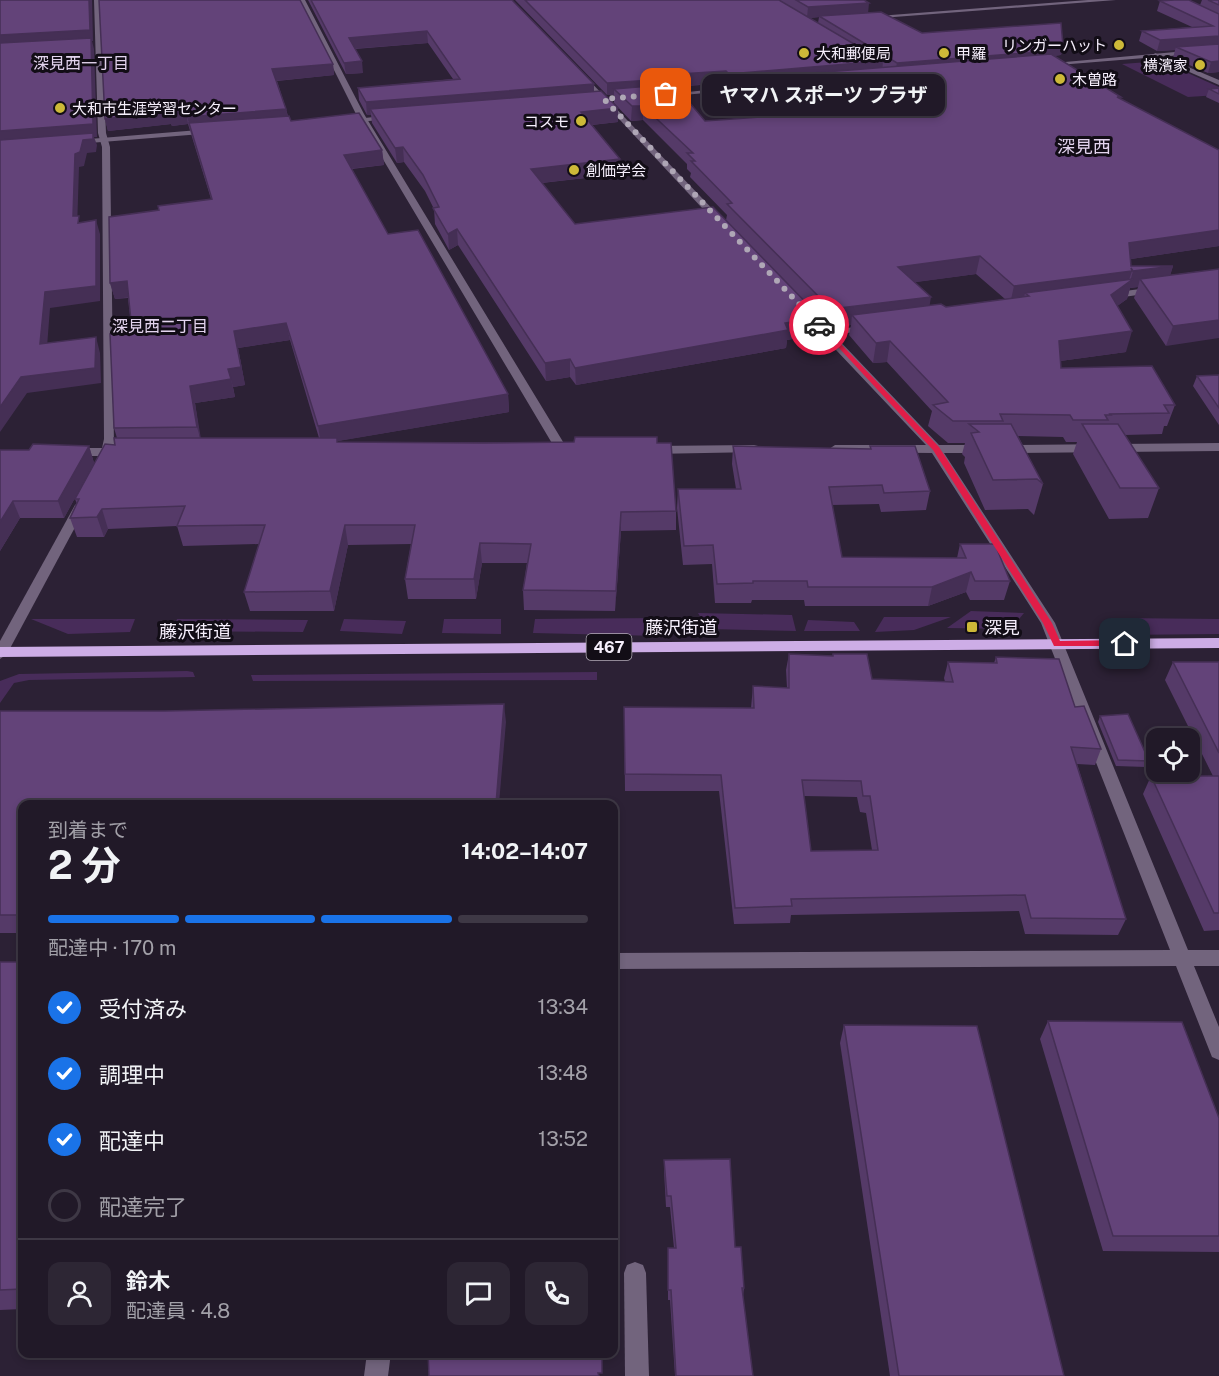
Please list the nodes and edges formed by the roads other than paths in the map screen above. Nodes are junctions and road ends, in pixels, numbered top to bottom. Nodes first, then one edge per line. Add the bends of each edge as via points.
1 (97, 0) edge
2 (302, 0) edge
3 (1113, 0) edge
4 (865, 17) edge
5 (1219, 50) edge
6 (1155, 55) junction
7 (571, 65) edge
8 (1036, 65) edge
9 (1219, 83) edge
10 (768, 86) edge
11 (654, 95) edge
12 (609, 99) junction
13 (590, 100) edge
14 (398, 116) edge
15 (363, 119) junction
16 (338, 121) edge
17 (221, 130) edge
18 (104, 140) junction
19 (69, 143) edge
20 (730, 232) edge
21 (1173, 288) edge
22 (1092, 298) edge
23 (794, 299) edge
24 (884, 325) edge
25 (826, 333) junction
26 (1219, 447) edge
27 (771, 449) edge
28 (818, 449) edge
29 (936, 449) junction
30 (562, 450) edge
31 (642, 450) edge
32 (55, 452) edge
33 (109, 452) junction
34 (133, 452) edge
35 (100, 472) edge
36 (88, 493) edge
37 (1219, 643) edge
38 (1057, 644) junction
39 (0, 652) edge
40 (1182, 958) junction
41 (1219, 958) edge
42 (618, 962) edge
43 (1219, 1051) edge
44 (635, 1273) dead end
45 (378, 1358) edge
46 (376, 1376) edge
47 (637, 1376) edge

1 - 18 street via 94,45
2 - 15 street
3 - 4 street
5 - 6 street
6 - 8 street
6 - 9 street
7 - 12 street
10 - 11 street
12 - 13 street
12 - 20 street
14 - 15 street
15 - 16 street
15 - 30 street
17 - 18 street
18 - 19 street
18 - 33 street
21 - 22 street
23 - 25 street
24 - 25 street
25 - 29 street
26 - 29 street
27 - 31 street
28 - 29 street
29 - 38 street via 1048,623
32 - 33 street
33 - 34 street
33 - 35 street
36 - 39 street
37 - 38 highway, 藤沢街道 / 467
38 - 39 highway, 藤沢街道 / 467
38 - 40 street
40 - 41 street
40 - 42 street
40 - 43 street
44 - 47 street
45 - 46 street

